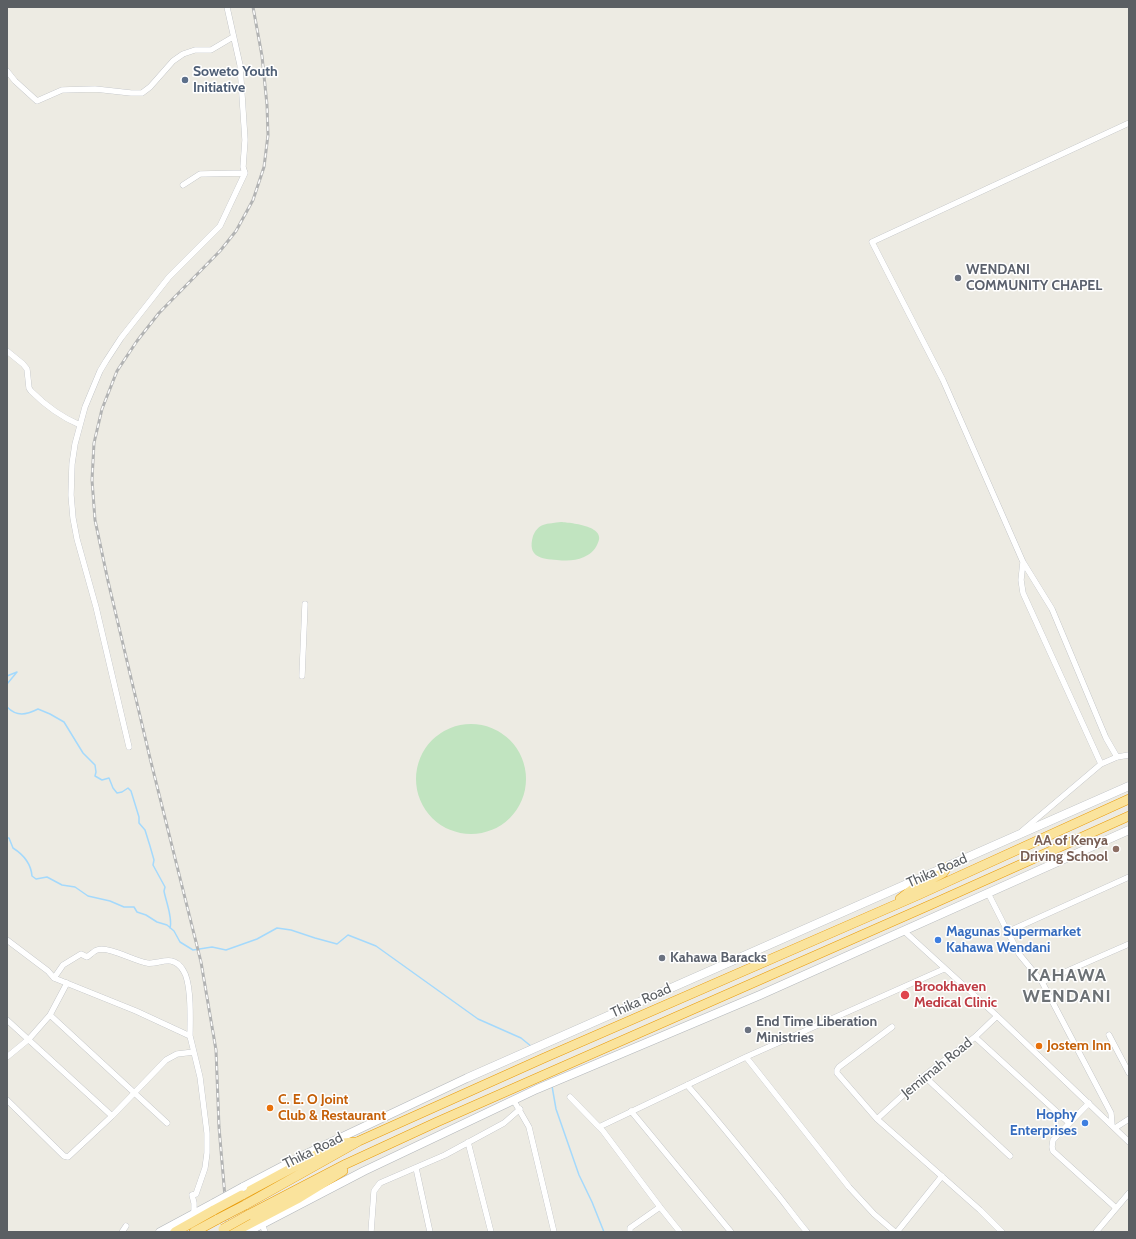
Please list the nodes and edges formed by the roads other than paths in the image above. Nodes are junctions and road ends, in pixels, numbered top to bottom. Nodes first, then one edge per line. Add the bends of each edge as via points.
1 (228, 7) edge
2 (233, 37) junction
3 (7, 72) edge
4 (7, 82) edge
5 (15, 82) junction
6 (1129, 123) edge
7 (245, 173) junction
8 (182, 185) dead end
9 (7, 351) edge
10 (80, 426) junction
11 (1023, 562) junction
12 (305, 604) dead end
13 (302, 676) dead end
14 (129, 747) dead end
15 (1129, 755) edge
16 (1117, 757) junction
17 (1101, 764) junction
18 (1129, 786) edge
19 (1129, 799) edge
20 (1129, 816) edge
21 (1129, 830) edge
22 (1017, 835) junction
23 (947, 867) junction
24 (1129, 877) edge
25 (988, 893) junction
26 (892, 906) junction
27 (904, 931) junction
28 (1007, 932) junction
29 (7, 940) edge
30 (1129, 944) edge
31 (944, 969) junction
32 (54, 978) junction
33 (1042, 982) junction
34 (67, 983) junction
35 (50, 1015) junction
36 (997, 1016) junction
37 (7, 1020) edge
38 (892, 1027) dead end
39 (1109, 1035) dead end
40 (190, 1036) junction
41 (975, 1037) junction
42 (29, 1039) junction
43 (194, 1052) junction
44 (7, 1057) edge
45 (746, 1057) junction
46 (1129, 1073) edge
47 (924, 1076) junction
48 (688, 1085) junction
49 (134, 1092) junction
50 (570, 1097) dead end
51 (7, 1100) edge
52 (514, 1101) junction
53 (1088, 1103) junction
54 (520, 1109) junction
55 (631, 1111) junction
56 (112, 1116) junction
57 (877, 1119) junction
58 (1129, 1119) edge
59 (167, 1123) dead end
60 (1069, 1124) junction
61 (599, 1127) junction
62 (1113, 1127) junction
63 (359, 1142) junction
64 (468, 1142) junction
65 (1129, 1142) edge
66 (1010, 1156) dead end
67 (355, 1160) junction
68 (416, 1168) junction
69 (942, 1176) junction
70 (242, 1191) junction
71 (1129, 1193) edge
72 (214, 1206) junction
73 (660, 1207) junction
74 (1116, 1208) junction
75 (194, 1214) junction
76 (126, 1226) dead end
77 (264, 1228) edge
78 (246, 1229) edge
79 (220, 1230) edge
80 (122, 1232) edge
81 (160, 1232) edge
82 (175, 1232) edge
83 (194, 1232) edge
84 (234, 1232) edge
85 (371, 1232) edge
86 (430, 1232) edge
87 (491, 1232) edge
88 (554, 1232) edge
89 (630, 1232) edge
90 (680, 1232) edge
91 (731, 1232) edge
92 (807, 1232) edge
93 (896, 1232) edge
94 (1002, 1232) edge
95 (1096, 1232) edge

1 - 2 street
2 - 5 street via 211,50 195,50 183,54 173,61 150,87 138,94 107,90 62,90 37,101
2 - 7 street via 240,65
3 - 5 street
4 - 5 street
6 - 11 street via 872,242 943,380
7 - 8 street via 200,174
7 - 10 street via 220,226 176,269 121,338 100,371
9 - 10 street via 26,369 31,391 68,421
10 - 14 street via 72,464 73,518
11 - 16 street via 1052,609 1106,738
11 - 17 street via 1023,593
12 - 13 street
15 - 16 street
16 - 17 street
17 - 22 street
18 - 22 main road, Thika Road
19 - 26 highway, Thika Road
20 - 67 highway, Thika Road
21 - 25 main road
22 - 23 main road, Thika Road
23 - 26 highway via 942,873 914,888
23 - 70 main road, Thika Road via 418,1100 304,1155
24 - 28 street
25 - 27 main road
25 - 28 street
26 - 63 highway, Thika Road
27 - 31 street
27 - 52 main road
28 - 33 street via 1019,954
29 - 32 street
30 - 33 street
31 - 36 street
31 - 45 street
32 - 34 street
32 - 40 street via 62,966 81,954 87,957 97,950 108,950 148,963 173,962 182,968 187,979
33 - 62 street via 1111,1113
34 - 35 street
34 - 40 street
35 - 42 street
35 - 49 street
36 - 41 street, Jemimah Road
36 - 53 street
37 - 42 street
38 - 57 street via 837,1070
39 - 46 street
40 - 43 street
41 - 47 street, Jemimah Road
41 - 60 street
42 - 44 street
42 - 56 street
43 - 49 street via 171,1057
43 - 75 street via 207,1133 206,1168 196,1194 192,1195
45 - 48 street
45 - 93 street via 849,1187 874,1214
47 - 57 street, Jemimah Road
47 - 66 street
48 - 55 street
48 - 92 street
49 - 56 street
49 - 59 street
50 - 61 street
51 - 56 street via 64,1156 68,1157
52 - 54 street
52 - 77 main road via 364,1171
53 - 60 street
53 - 62 street
54 - 64 street via 504,1123
54 - 88 street via 529,1127
55 - 61 street
55 - 91 street
57 - 69 street
58 - 62 street
60 - 74 street via 1053,1140 1053,1151
61 - 73 street
62 - 65 street
63 - 70 highway via 344,1143 320,1153
63 - 83 highway, Thika Road, bridge
64 - 68 street
64 - 87 street
67 - 78 highway via 337,1175
67 - 79 highway, Thika Road, bridge
68 - 85 street via 376,1187
68 - 86 street
69 - 93 street
69 - 94 street
70 - 72 highway, bridge
71 - 74 street
72 - 75 main road
72 - 82 highway
73 - 89 street via 630,1228
73 - 90 street
74 - 95 street
75 - 81 main road
76 - 80 street
77 - 78 main road
78 - 84 highway

